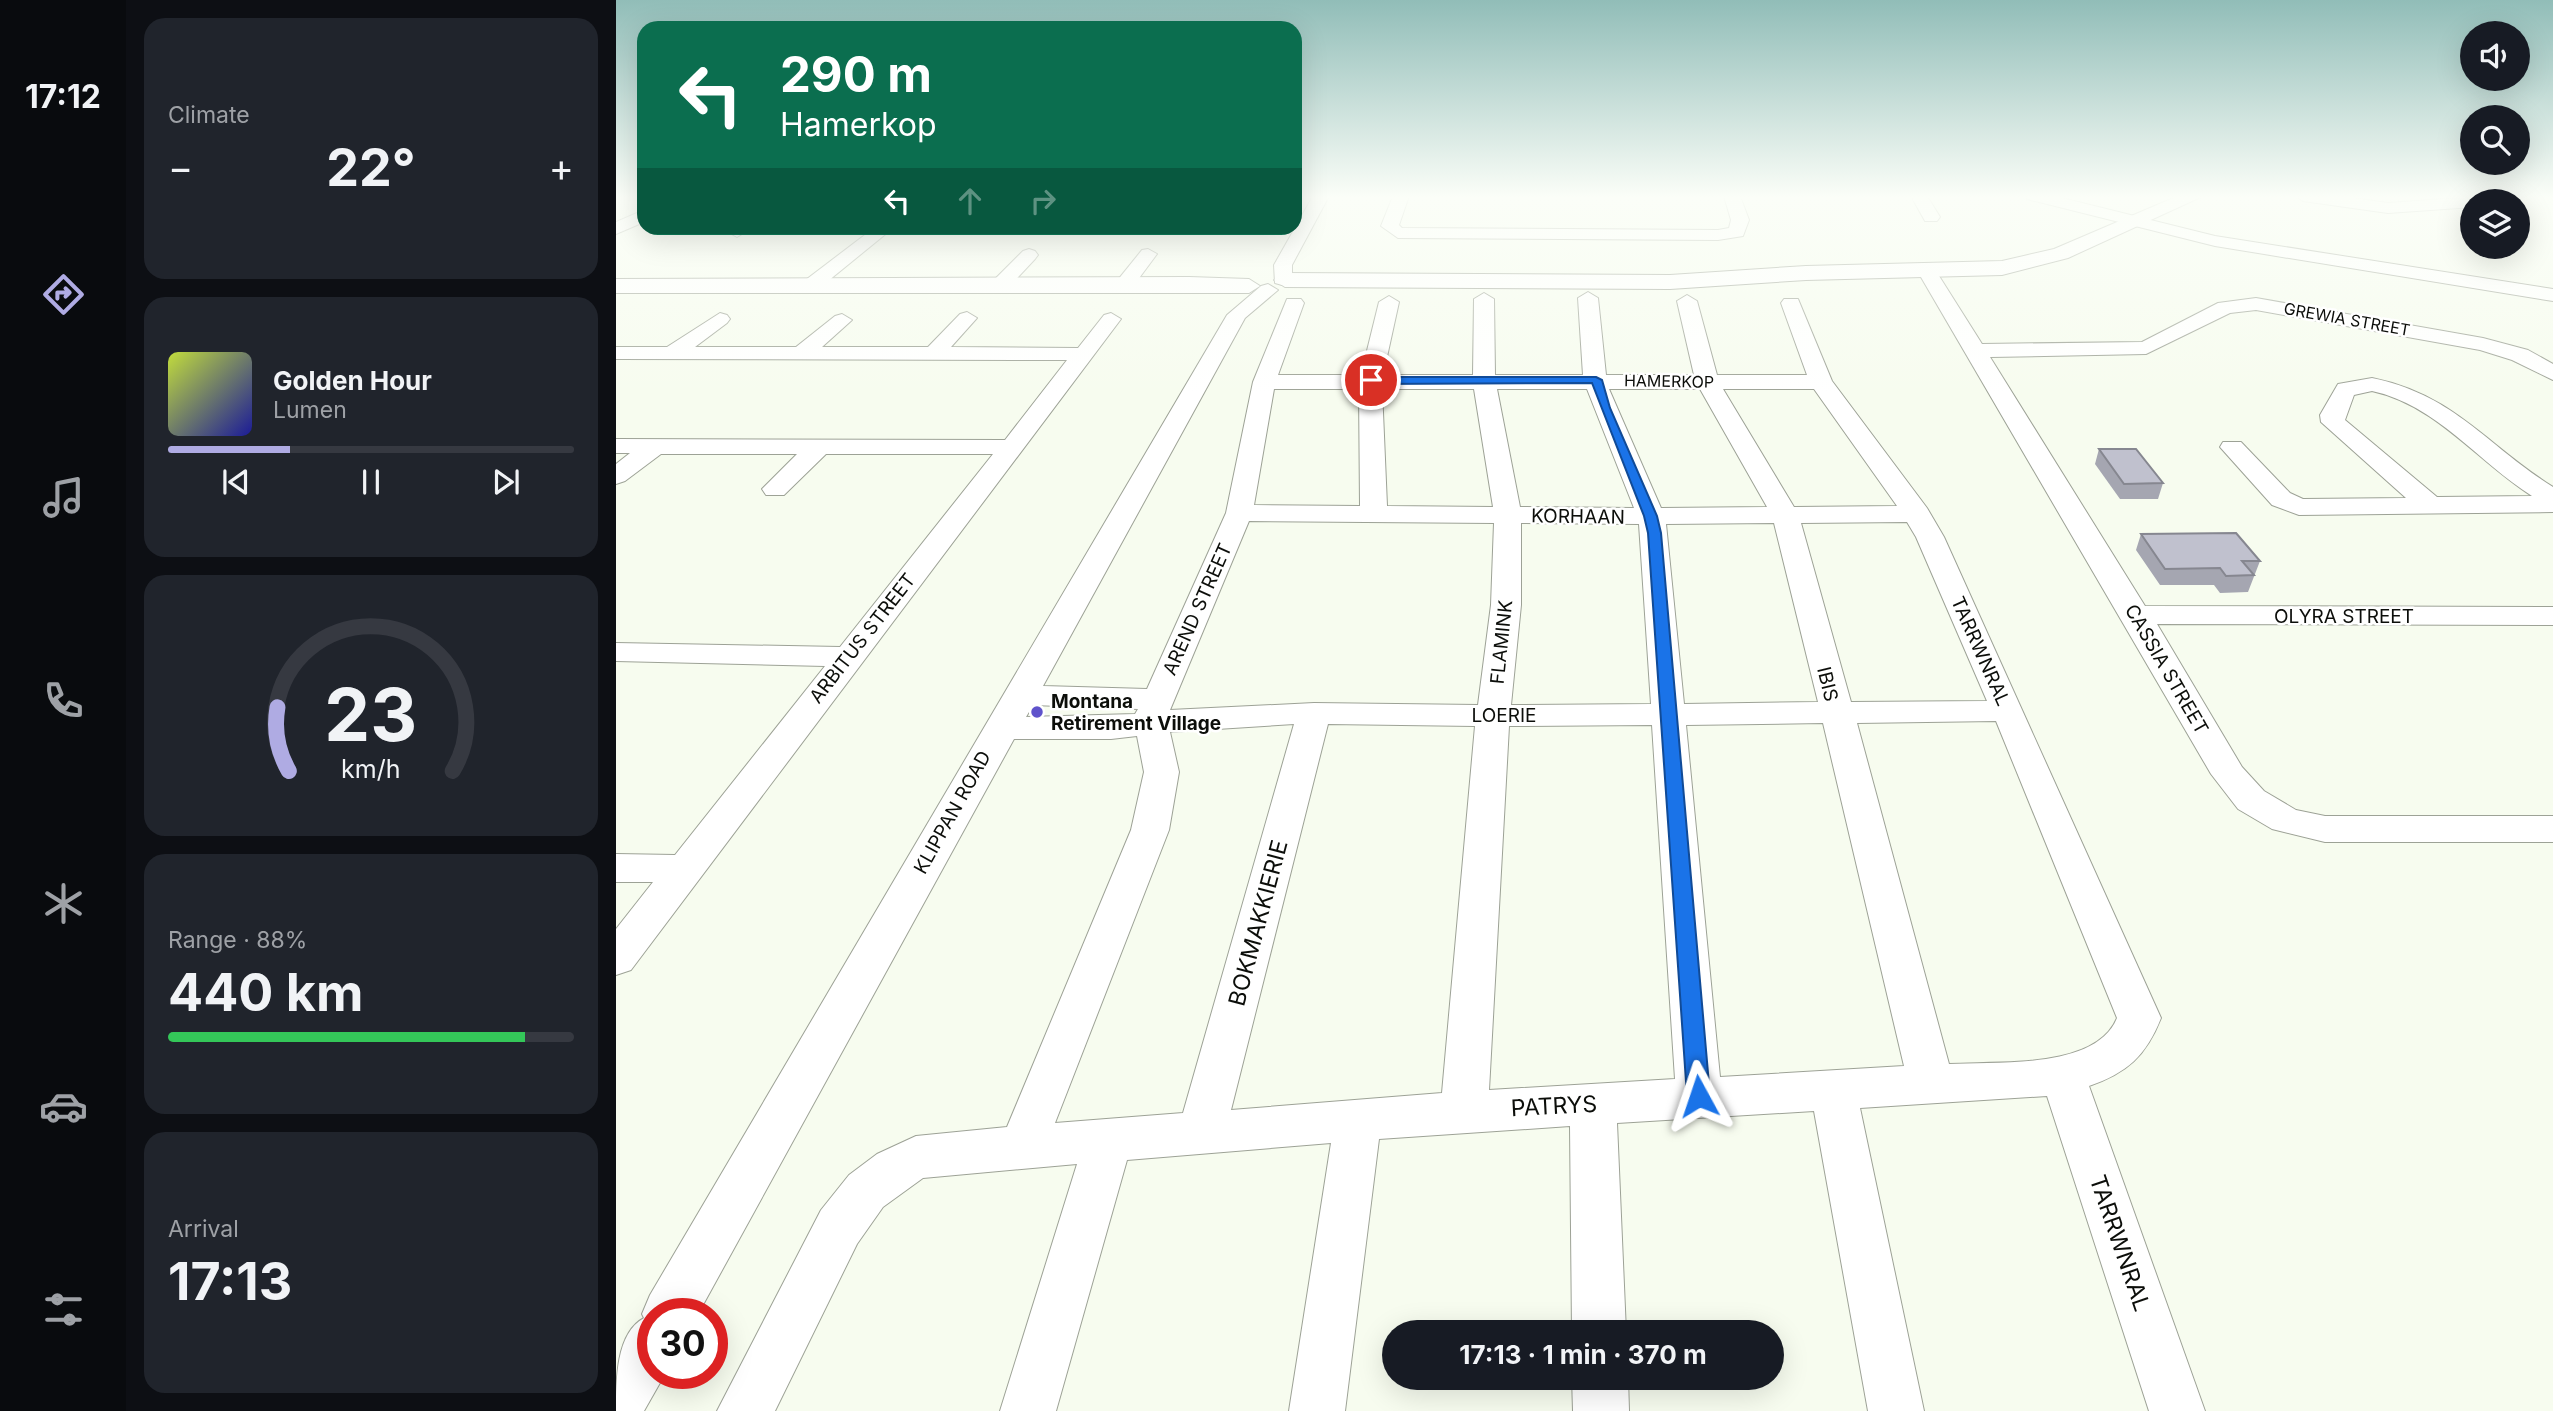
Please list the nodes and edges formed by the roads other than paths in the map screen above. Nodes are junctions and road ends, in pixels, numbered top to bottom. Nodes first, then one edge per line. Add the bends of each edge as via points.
1 (841, 262) edge
2 (1022, 262) edge
3 (1142, 262) edge
4 (1283, 262) edge
5 (2033, 262) edge
6 (2372, 262) edge
7 (1927, 272) junction
8 (1000, 285) junction
9 (1124, 285) junction
10 (616, 286) edge
11 (810, 286) junction
12 (1269, 286) junction
13 (2553, 295) edge
14 (1588, 298) dead end
15 (1484, 299) dead end
16 (1687, 301) dead end
17 (1389, 302) dead end
18 (1791, 303) dead end
19 (967, 318) dead end
20 (720, 319) dead end
21 (1111, 319) dead end
22 (842, 320) dead end
23 (1976, 351) junction
24 (616, 353) edge
25 (672, 354) junction
26 (801, 354) junction
27 (933, 354) junction
28 (1084, 355) junction
29 (2553, 373) edge
30 (1371, 380) junction
31 (1596, 380) junction
32 (1484, 381) junction
33 (1707, 381) junction
34 (1264, 382) junction
35 (1821, 383) junction
36 (616, 446) edge
37 (655, 446) junction
38 (820, 446) junction
39 (1012, 447) junction
40 (2232, 447) dead end
41 (616, 476) edge
42 (775, 489) dead end
43 (2553, 498) edge
44 (2553, 504) edge
45 (2430, 505) junction
46 (1239, 513) junction
47 (1374, 514) junction
48 (1917, 514) junction
49 (1508, 515) junction
50 (1785, 515) junction
51 (1651, 516) junction
52 (2136, 615) junction
53 (2553, 616) edge
54 (616, 652) edge
55 (848, 657) junction
56 (1018, 695) junction
57 (1153, 711) junction
58 (2008, 711) junction
59 (1314, 713) junction
60 (1836, 714) junction
61 (1667, 715) junction
62 (1493, 716) junction
63 (999, 728) junction
64 (2553, 829) edge
65 (616, 868) edge
66 (686, 869) junction
67 (616, 959) edge
68 (2139, 1018) joint
69 (2063, 1076) junction
70 (1931, 1083) junction
71 (1833, 1088) junction
72 (1699, 1096) junction
73 (1594, 1104) junction
74 (1464, 1112) junction
75 (1358, 1120) junction
76 (1201, 1133) junction
77 (1108, 1141) junction
78 (1022, 1147) junction
79 (678, 1298) edge
80 (1599, 1320) edge
81 (637, 1370) edge
82 (1600, 1390) edge
83 (616, 1406) edge
84 (745, 1411) edge
85 (1028, 1411) edge
86 (1317, 1411) edge
87 (1601, 1411) edge
88 (1896, 1411) edge
89 (2177, 1411) edge

1 - 11 street
2 - 8 street
3 - 9 street
4 - 12 street, KLIPPAN ROAD
5 - 7 street
6 - 13 street via 2516,281
7 - 12 street via 1807,273 1661,282
7 - 23 street, CASSIA STREET
8 - 9 street
8 - 11 street
9 - 12 street
10 - 11 street
12 - 34 street, AREND STREET
12 - 56 street, KLIPPAN ROAD
14 - 31 street
15 - 32 street, FLAMINK
16 - 33 street, IBIS
17 - 30 street
18 - 35 street, TARRWNRAL
19 - 27 street
20 - 25 street
21 - 28 street, ARBITUS STREET
22 - 26 street
23 - 29 street, GREWIA STREET via 2146,348 2225,307 2256,304 2483,344 2520,355
23 - 52 street, CASSIA STREET
24 - 25 street
25 - 26 street
26 - 27 street
27 - 28 street
28 - 39 street, ARBITUS STREET
30 - 32 street, HAMERKOP
30 - 34 street, HAMERKOP
30 - 47 street
31 - 32 street, HAMERKOP
31 - 33 street, HAMERKOP
31 - 51 street
32 - 49 street, FLAMINK
33 - 35 street, HAMERKOP
33 - 50 street, IBIS
34 - 46 street, AREND STREET
35 - 48 street, TARRWNRAL
36 - 37 street
37 - 38 street
37 - 41 street
38 - 39 street
38 - 42 street
39 - 55 street, ARBITUS STREET
40 - 45 street via 2281,499 2299,507
43 - 45 street via 2522,480 2415,395 2381,386 2346,389 2333,422
44 - 45 street
46 - 47 street, KORHAAN
46 - 57 street, AREND STREET
47 - 49 street, KORHAAN
48 - 50 street, KORHAAN
48 - 58 street, TARRWNRAL
49 - 51 street, KORHAAN
49 - 62 street, FLAMINK via 1506,605
50 - 51 street, KORHAAN
50 - 60 street, IBIS
51 - 61 street
52 - 53 street, OLYRA STREET
52 - 64 street, CASSIA STREET via 2229,774 2239,789 2266,811 2306,827 2325,829
54 - 55 street
55 - 66 street, ARBITUS STREET
56 - 57 street, LOERIE
56 - 63 street, KLIPPAN ROAD
57 - 59 street, LOERIE via 1203,717
57 - 63 street, LOERIE via 1111,728
57 - 78 street via 1161,777 1150,830
58 - 60 street, LOERIE
58 - 68 street, TARRWNRAL
59 - 62 street, LOERIE
59 - 76 street, BOKMAKKIERIE
60 - 61 street, LOERIE
60 - 70 street, IBIS
61 - 62 street, LOERIE
61 - 72 street
62 - 74 street, FLAMINK
63 - 79 street, KLIPPAN ROAD
65 - 66 street
66 - 67 street, ARBITUS STREET
68 - 69 street, PATRYS via 2134,1037 2119,1052
69 - 70 street, PATRYS
69 - 89 street, TARRWNRAL
70 - 71 street, PATRYS
71 - 72 street, PATRYS
71 - 88 street
72 - 73 street, PATRYS
73 - 74 street, PATRYS
73 - 80 street
74 - 75 street, PATRYS
75 - 76 street, PATRYS
75 - 86 street
76 - 77 street, PATRYS
77 - 78 street, PATRYS
77 - 85 street
78 - 84 street, PATRYS via 916,1158 866,1191 839,1227
81 - 83 street
82 - 87 street

